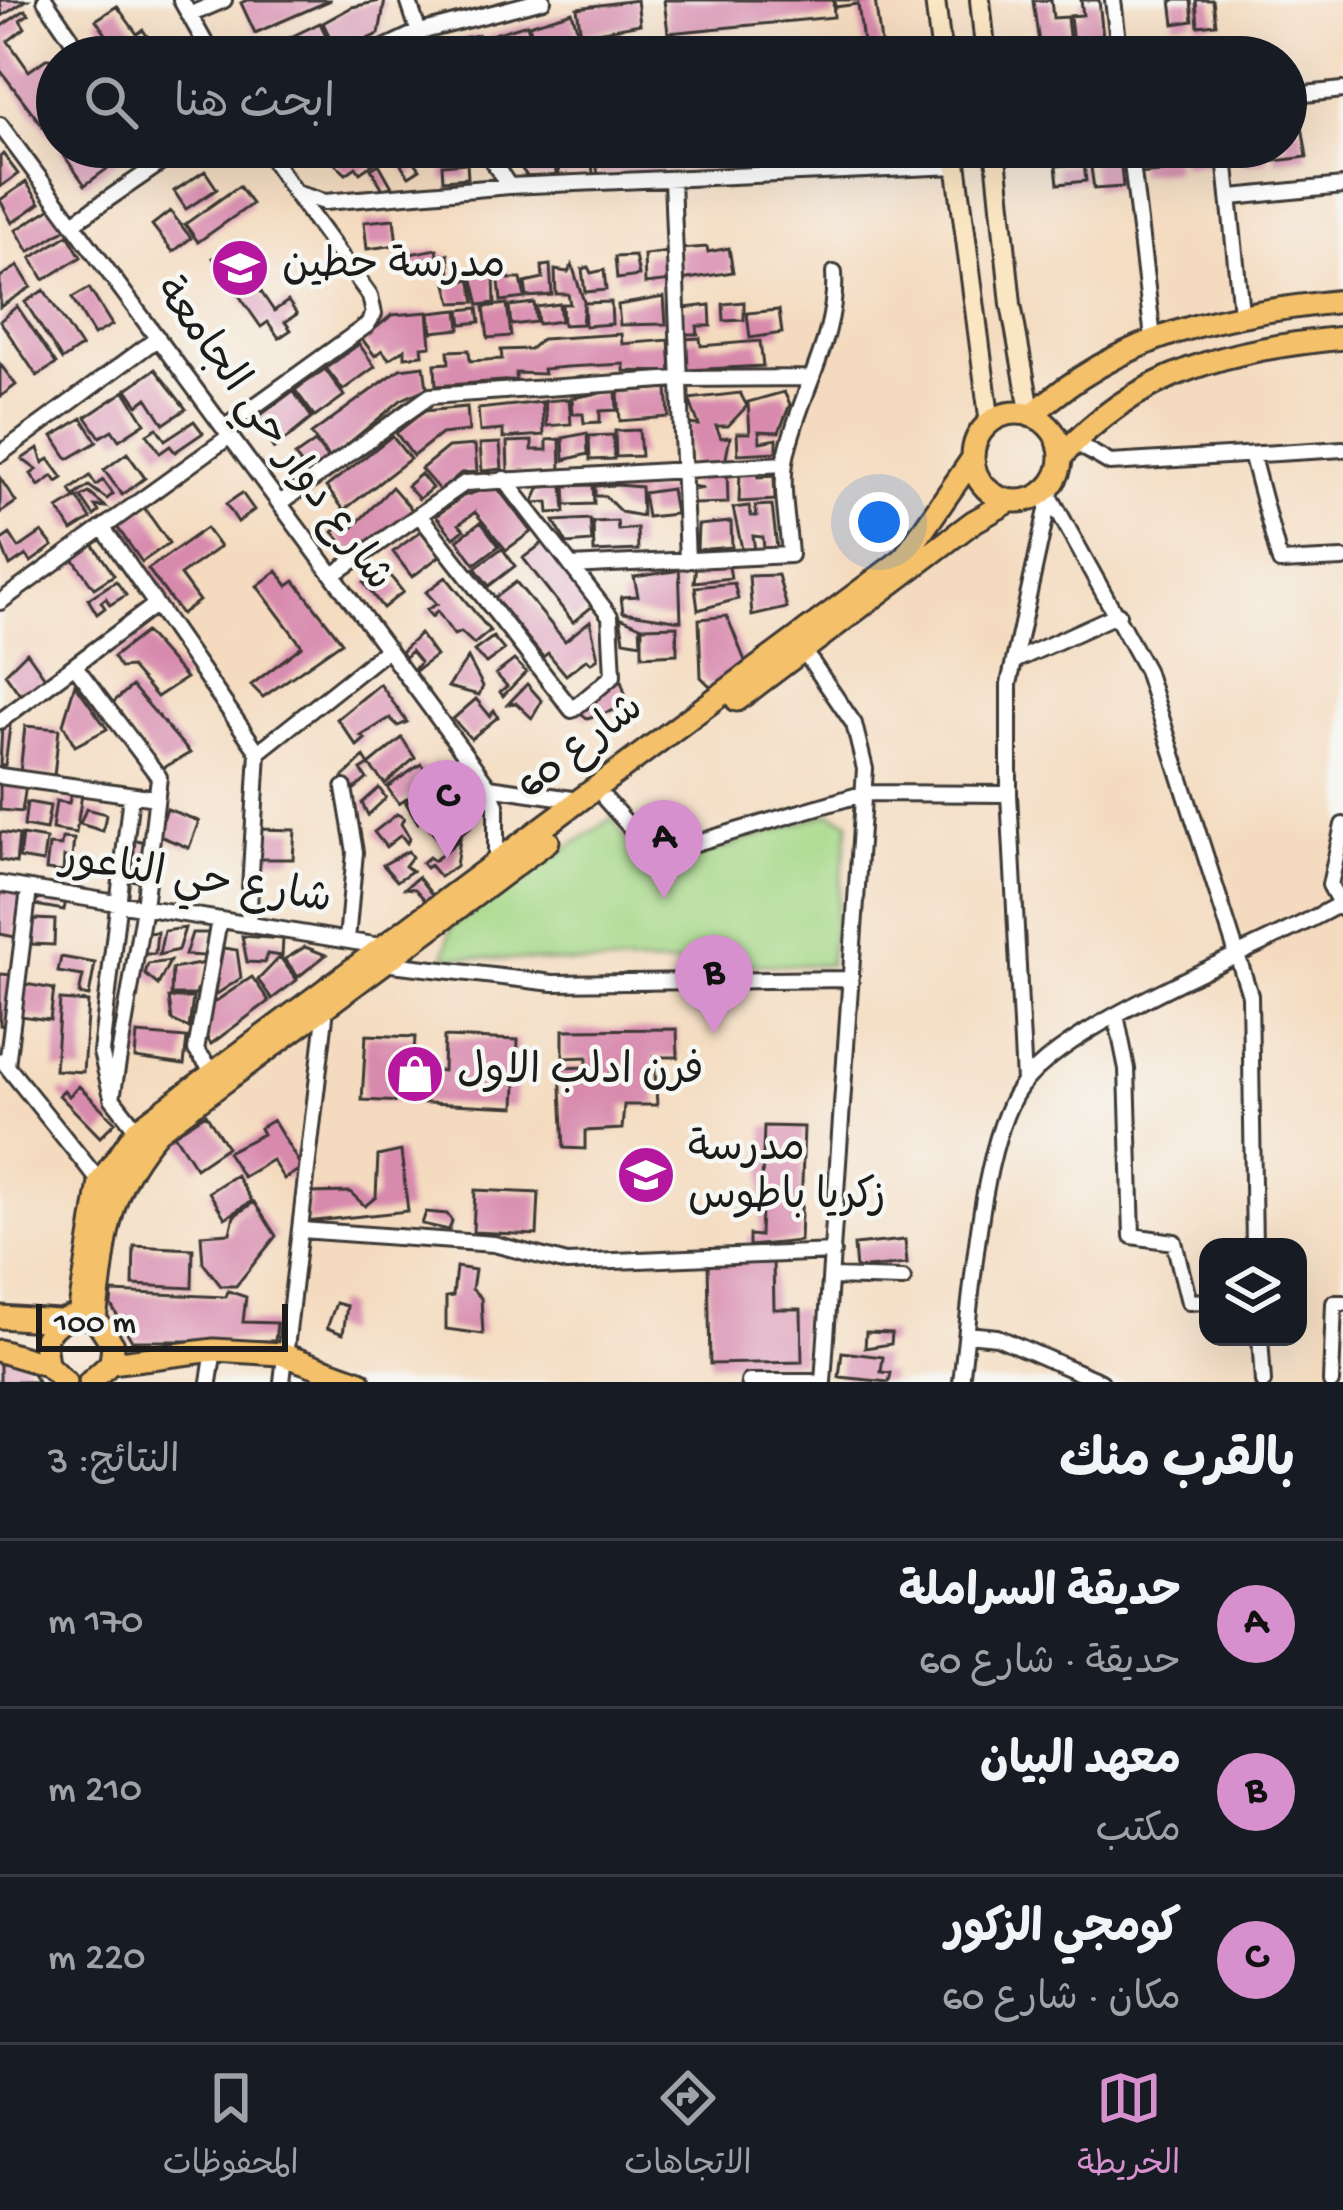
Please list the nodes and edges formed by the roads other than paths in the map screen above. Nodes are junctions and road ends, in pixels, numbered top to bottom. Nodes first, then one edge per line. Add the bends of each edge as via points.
1 (45, 0) edge
2 (181, 0) edge
3 (224, 0) edge
4 (408, 0) edge
5 (543, 0) edge
6 (935, 0) edge
7 (980, 0) edge
8 (1113, 0) edge
9 (189, 15) junction
10 (416, 33) junction
11 (70, 36) edge
12 (201, 36) edge
13 (410, 36) edge
14 (417, 36) edge
15 (940, 36) edge
16 (984, 36) edge
17 (1117, 36) edge
18 (1343, 90) edge
19 (1307, 94) edge
20 (0, 125) edge
21 (148, 168) edge
22 (279, 168) edge
23 (497, 168) edge
24 (820, 168) edge
25 (956, 168) edge
26 (997, 168) edge
27 (1133, 168) edge
28 (1227, 168) edge
29 (672, 180) junction
30 (509, 186) junction
31 (1343, 186) edge
32 (295, 193) junction
33 (1232, 197) junction
34 (73, 224) junction
35 (834, 273) dead end
36 (1343, 301) edge
37 (1241, 312) junction
38 (158, 338) junction
39 (1153, 338) junction
40 (1343, 338) edge
41 (1095, 368) junction
42 (807, 378) junction
43 (678, 379) junction
44 (1118, 403) junction
45 (1031, 416) junction
46 (989, 424) junction
47 (227, 432) junction
48 (1343, 449) edge
49 (0, 454) edge
50 (1064, 457) junction
51 (1252, 457) junction
52 (973, 458) junction
53 (784, 464) junction
54 (680, 470) junction
55 (504, 479) junction
56 (1050, 496) junction
57 (1010, 501) junction
58 (280, 503) junction
59 (420, 517) junction
60 (103, 528) junction
61 (1343, 559) edge
62 (687, 561) junction
63 (571, 566) junction
64 (333, 575) junction
65 (0, 602) edge
66 (155, 605) junction
67 (1118, 614) junction
68 (388, 649) junction
69 (804, 651) junction
70 (1014, 662) junction
71 (75, 666) junction
72 (0, 722) edge
73 (258, 752) junction
74 (0, 776) edge
75 (490, 787) junction
76 (344, 788) dead end
77 (865, 793) junction
78 (1009, 794) junction
79 (131, 795) junction
80 (156, 798) junction
81 (605, 799) junction
82 (579, 800) junction
83 (1343, 825) edge
84 (496, 861) junction
85 (0, 884) edge
86 (29, 889) junction
87 (119, 904) junction
88 (1341, 906) edge
89 (144, 908) junction
90 (219, 920) junction
91 (248, 924) junction
92 (347, 940) junction
93 (382, 955) junction
94 (1238, 957) junction
95 (848, 979) junction
96 (326, 1008) junction
97 (1116, 1015) junction
98 (3, 1062) edge
99 (212, 1070) junction
100 (1024, 1082) junction
101 (112, 1098) junction
102 (137, 1130) junction
103 (100, 1182) junction
104 (302, 1230) junction
105 (1254, 1238) edge
106 (833, 1252) junction
107 (831, 1277) junction
108 (903, 1279) dead end
109 (1199, 1301) edge
110 (1343, 1303) edge
111 (0, 1317) edge
112 (77, 1318) junction
113 (968, 1334) junction
114 (1261, 1346) edge
115 (214, 1350) junction
116 (0, 1351) edge
117 (281, 1354) junction
118 (111, 1363) junction
119 (47, 1365) junction
120 (65, 1382) edge
121 (93, 1382) edge
122 (209, 1382) edge
123 (282, 1382) edge
124 (360, 1382) edge
125 (749, 1382) edge
126 (807, 1382) edge
127 (823, 1382) edge
128 (961, 1382) edge
129 (1101, 1382) edge
130 (1263, 1382) edge
131 (1331, 1382) edge

1 - 11 street
2 - 9 street
3 - 9 street
4 - 10 street
5 - 10 street
6 - 15 main road
7 - 16 main road
8 - 17 street
9 - 12 street
10 - 13 street
10 - 14 street
18 - 19 street
20 - 34 street, شارع دوار حي الجامعة
21 - 34 street
22 - 32 street
23 - 30 street
24 - 29 street
25 - 46 main road
26 - 45 main road
27 - 39 street
28 - 33 street
29 - 30 street
29 - 43 street
30 - 32 street via 358,202
31 - 33 street
32 - 47 street via 370,296 374,314
33 - 37 street
34 - 38 street, شارع دوار حي الجامعة
35 - 42 street via 830,329
36 - 37 main road
37 - 39 main road
38 - 47 street, شارع دوار حي الجامعة
38 - 49 street
39 - 41 main road
40 - 44 main road via 1248,348
41 - 44 main road
41 - 45 main road
42 - 43 street
42 - 53 street
43 - 54 street
43 - 58 street via 430,396
44 - 50 main road
45 - 46 main road
45 - 50 main road via 1052,430
46 - 52 main road
47 - 58 street, شارع دوار حي الجامعة
47 - 60 street
48 - 51 street
50 - 51 street
50 - 56 street
50 - 57 main road via 1039,495
51 - 61 street via 1280,562
52 - 57 main road via 983,486
52 - 82 main road, شارع 60 via 903,559
53 - 54 street
53 - 62 street via 790,555
54 - 55 street
54 - 62 street
55 - 59 street via 464,483
55 - 63 street
56 - 67 street
56 - 70 street
57 - 69 main road, شارع 60
58 - 64 street, شارع دوار حي الجامعة
59 - 63 street via 572,710 613,676 610,616
59 - 64 street
60 - 65 street
60 - 66 street
62 - 63 street
64 - 68 street, شارع دوار حي الجامعة
66 - 71 street
66 - 73 street
67 - 70 street
67 - 94 street via 1146,670
68 - 73 street
68 - 75 street, شارع دوار حي الجامعة
69 - 77 street via 854,724
69 - 81 main road, شارع 60
70 - 78 street
71 - 72 street
71 - 80 street via 159,777
73 - 91 street
74 - 79 street
75 - 82 street
75 - 84 street
76 - 92 street via 355,852
77 - 78 street
77 - 81 street via 655,855
77 - 95 street
78 - 100 street
79 - 80 street
79 - 87 street
80 - 89 street
81 - 93 main road, شارع 60
82 - 84 main road, شارع 60
83 - 88 street via 1330,885
84 - 93 main road, شارع 60
85 - 86 street, شارع حي الناعور
86 - 87 street, شارع حي الناعور
86 - 98 street
87 - 89 street, شارع حي الناعور
87 - 101 street via 100,1052
88 - 94 street
89 - 90 street, شارع حي الناعور
89 - 101 street
90 - 91 street, شارع حي الناعور
90 - 99 street via 196,1050
91 - 92 street, شارع حي الناعور
92 - 93 street, شارع حي الناعور
93 - 95 street, شارع حي الناعور via 553,983
93 - 96 main road, شارع 60
93 - 99 main road, شارع 60
94 - 97 street
94 - 105 street via 1250,995
95 - 106 street
96 - 104 street
96 - 112 main road, شارع 60 via 188,1108 130,1164
97 - 100 street
97 - 109 street via 1127,1069 1132,1236 1174,1242 1189,1302
98 - 103 street
99 - 102 main road, شارع 60
100 - 113 street via 993,1165
101 - 102 street
102 - 103 main road, شارع 60
103 - 112 main road, شارع 60
104 - 106 street via 494,1244 567,1263
104 - 117 street
106 - 107 street
107 - 108 street
107 - 127 street
110 - 131 street via 1334,1303
111 - 112 main road
112 - 118 main road via 109,1334
112 - 119 main road via 44,1341
113 - 128 street
113 - 129 street via 998,1337
114 - 130 street
115 - 117 main road
115 - 118 main road
115 - 122 street
116 - 119 main road
117 - 123 street
117 - 124 main road
118 - 121 main road
119 - 120 main road
125 - 126 street

